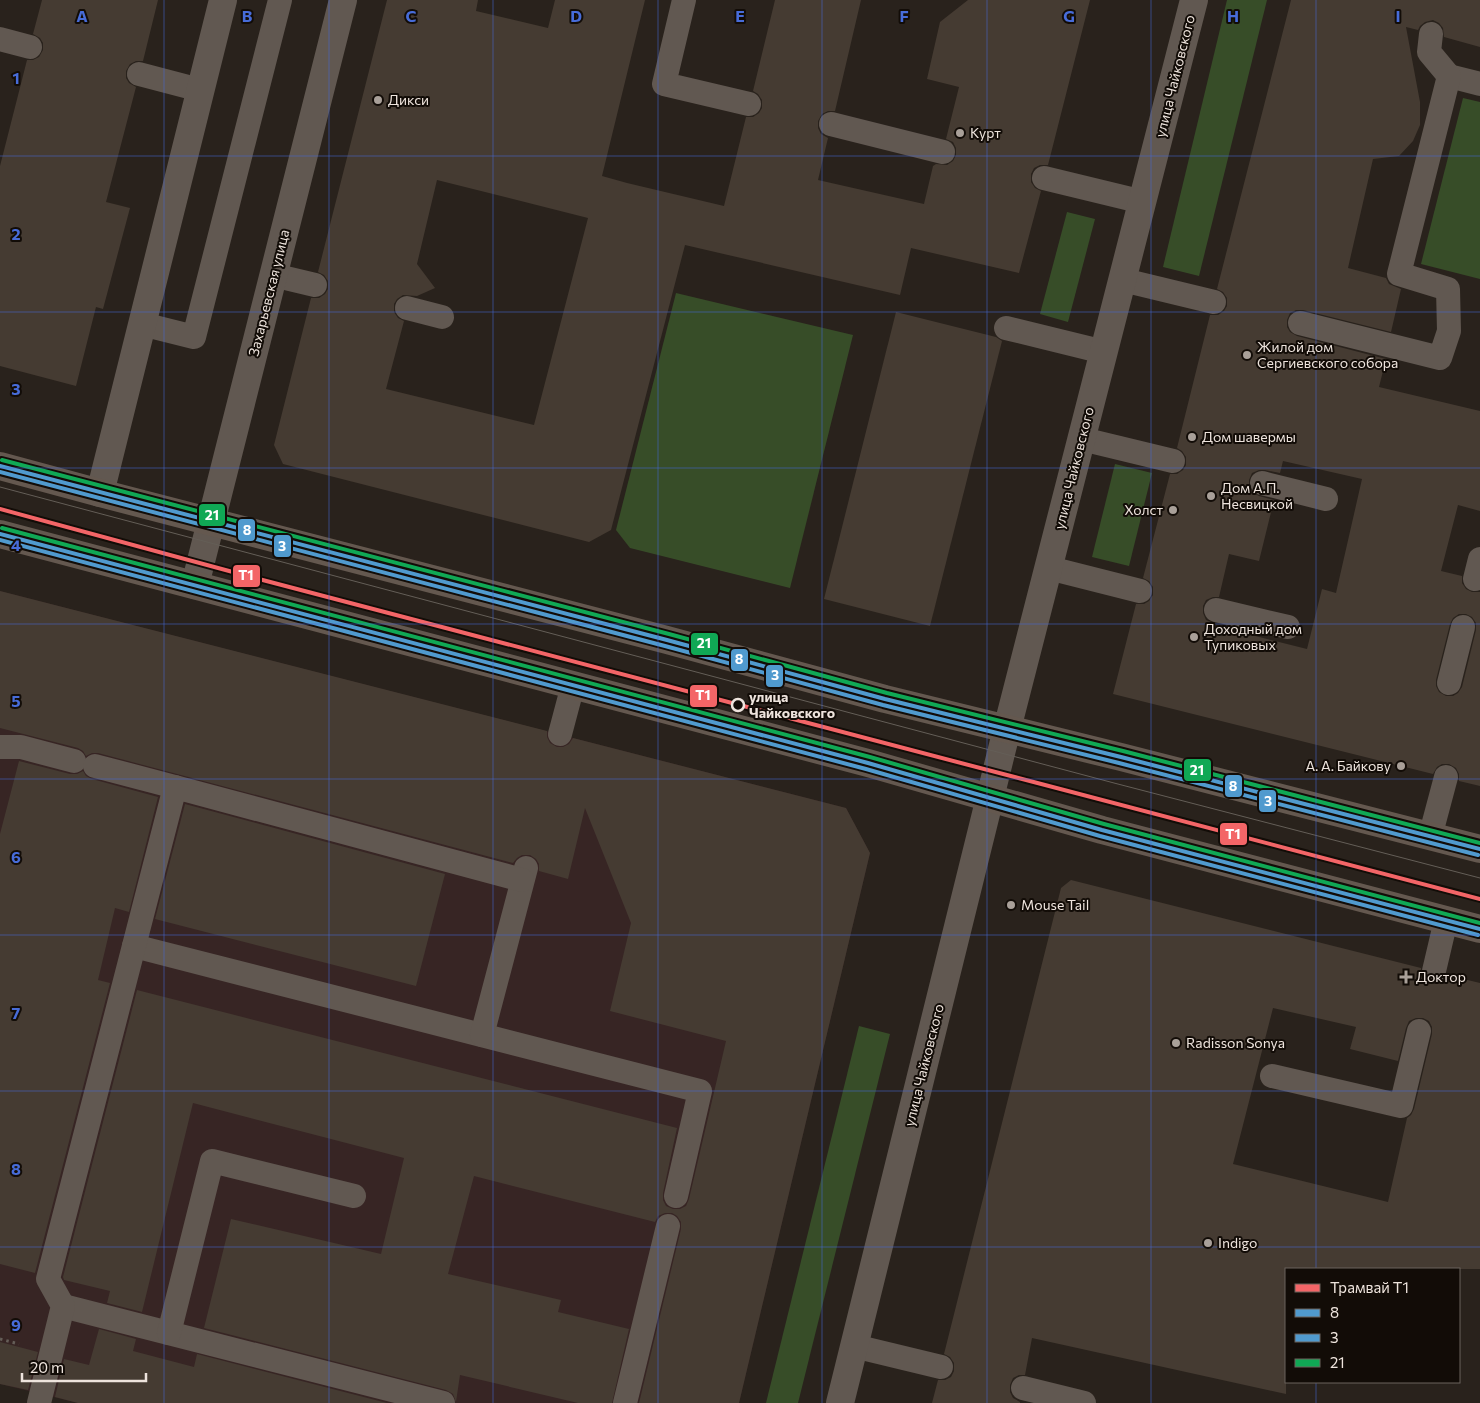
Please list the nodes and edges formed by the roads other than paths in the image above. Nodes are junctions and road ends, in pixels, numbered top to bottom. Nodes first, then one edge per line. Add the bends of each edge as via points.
1 (223, 0) edge
2 (280, 0) edge
3 (343, 0) edge
4 (684, 0) edge
5 (1194, 0) edge
6 (1431, 34) dead end
7 (0, 39) edge
8 (30, 47) dead end
9 (139, 74) dead end
10 (1449, 76) junction
11 (1480, 84) edge
12 (200, 90) junction
13 (749, 104) dead end
14 (832, 124) dead end
15 (943, 152) dead end
16 (1044, 178) dead end
17 (1143, 202) junction
18 (273, 275) junction
19 (1123, 280) junction
20 (314, 285) dead end
21 (1214, 302) dead end
22 (407, 308) dead end
23 (442, 317) dead end
24 (1300, 322) dead end
25 (142, 324) junction
26 (1006, 328) dead end
27 (1104, 352) junction
28 (1082, 438) junction
29 (1173, 461) dead end
30 (0, 466) edge
31 (1262, 483) dead end
32 (100, 493) junction
33 (1326, 499) dead end
34 (211, 522) junction
35 (0, 534) edge
36 (1049, 568) junction
37 (195, 585) junction
38 (1140, 591) dead end
39 (1216, 610) dead end
40 (1288, 627) dead end
41 (1463, 627) dead end
42 (1449, 683) dead end
43 (573, 685) junction
44 (1007, 729) junction
45 (560, 734) dead end
46 (0, 747) edge
47 (1446, 777) dead end
48 (175, 787) junction
49 (991, 798) junction
50 (1430, 837) junction
51 (1480, 849) edge
52 (1446, 920) junction
53 (1480, 929) edge
54 (134, 946) junction
55 (1434, 971) dead end
56 (1419, 1031) dead end
57 (482, 1035) junction
58 (1272, 1076) dead end
59 (354, 1196) dead end
60 (676, 1196) dead end
61 (668, 1226) dead end
62 (63, 1306) junction
63 (169, 1333) junction
64 (854, 1346) junction
65 (941, 1367) dead end
66 (1023, 1388) dead end
67 (39, 1403) edge
68 (443, 1403) edge
69 (625, 1403) edge
70 (840, 1403) edge
71 (1084, 1403) edge

1 - 12 street
2 - 25 lane via 194,337
3 - 18 street, Захарьевская улица
4 - 13 lane via 664,84
5 - 17 street, улица Чайковского
6 - 10 lane via 1429,52
7 - 8 lane
9 - 12 lane
10 - 11 lane
10 - 24 lane via 1399,274 1448,289 1449,331 1440,358
12 - 25 street
14 - 15 lane
16 - 17 lane
17 - 19 street, улица Чайковского
18 - 20 lane
18 - 34 street, Захарьевская улица
19 - 21 lane
19 - 27 street, улица Чайковского
22 - 23 lane
25 - 32 street
26 - 27 lane
27 - 28 street, улица Чайковского
28 - 29 lane
28 - 36 street, улица Чайковского
30 - 32 main road
31 - 33 lane
32 - 34 main road
34 - 37 street, Захарьевская улица
34 - 44 main road
35 - 37 main road
36 - 38 lane
36 - 44 street, улица Чайковского
37 - 43 main road
39 - 40 lane
41 - 42 lane
43 - 45 lane
43 - 49 main road
44 - 49 street, улица Чайковского
44 - 50 main road
46 - 48 lane via 21,747
47 - 50 lane
48 - 54 lane
48 - 57 lane via 524,874
49 - 52 main road
49 - 64 street, улица Чайковского
50 - 51 main road
52 - 53 main road
52 - 55 lane
54 - 57 lane
54 - 62 lane via 48,1280
56 - 58 lane via 1401,1106
57 - 60 lane via 700,1091
59 - 63 lane via 212,1161
61 - 69 lane
62 - 63 lane
62 - 67 lane
63 - 68 lane
64 - 65 lane
64 - 70 street, улица Чайковского
66 - 71 lane

